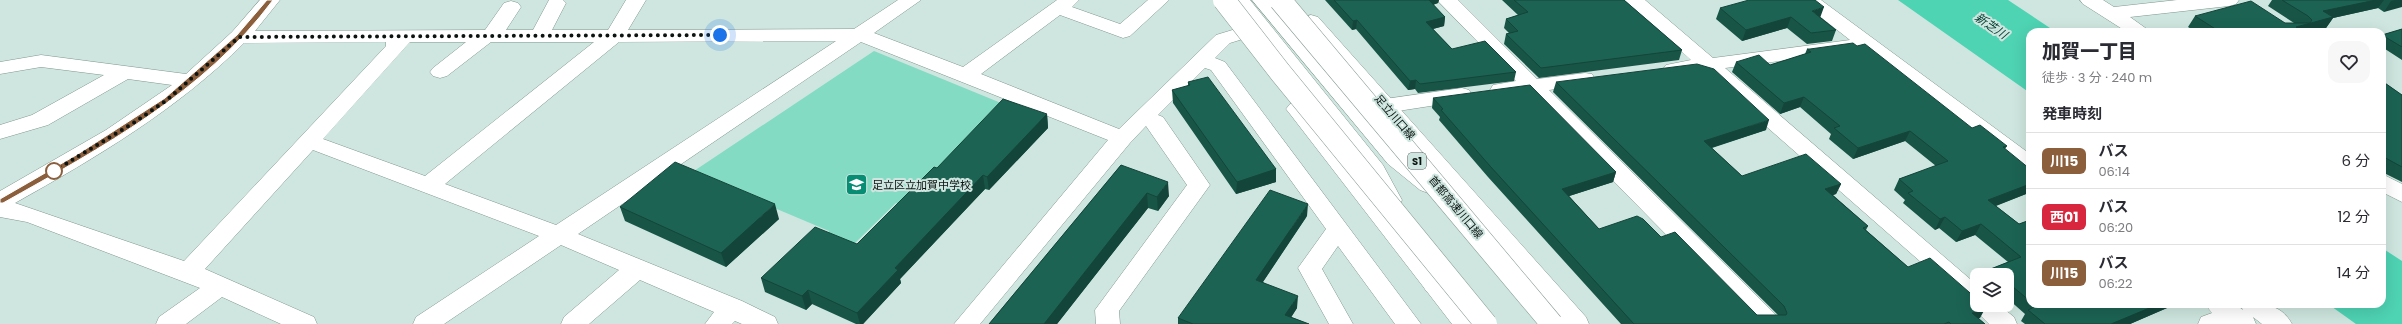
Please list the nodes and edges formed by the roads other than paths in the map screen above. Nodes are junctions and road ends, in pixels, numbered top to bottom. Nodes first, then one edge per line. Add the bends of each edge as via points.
1 (270, 0) edge
2 (636, 0) edge
3 (911, 0) edge
4 (1159, 0) edge
5 (1212, 0) edge
6 (1224, 0) edge
7 (1240, 0) edge
8 (1262, 0) edge
9 (1280, 0) edge
10 (1293, 0) edge
11 (1447, 0) edge
12 (1634, 0) edge
13 (1809, 0) edge
14 (2090, 0) edge
15 (2229, 0) edge
16 (556, 3) dead end
17 (1063, 4) edge
18 (511, 6) dead end
19 (2111, 14) junction
20 (2134, 28) edge
21 (1239, 34) junction
22 (540, 35) junction
23 (615, 35) junction
24 (859, 35) junction
25 (406, 36) junction
26 (489, 36) junction
27 (239, 37) junction
28 (1866, 44) junction
29 (1202, 60) junction
30 (1709, 64) junction
31 (0, 68) edge
32 (1652, 71) edge
33 (440, 72) dead end
34 (123, 73) junction
35 (966, 75) junction
36 (1607, 77) edge
37 (191, 81) junction
38 (1532, 86) junction
39 (1385, 106) junction
40 (1144, 117) junction
41 (0, 132) edge
42 (1122, 138) junction
43 (308, 142) junction
44 (2026, 162) edge
45 (2386, 184) edge
46 (428, 186) junction
47 (2402, 194) edge
48 (1, 200) edge
49 (1338, 229) junction
50 (559, 235) junction
51 (1516, 255) junction
52 (636, 269) junction
53 (188, 272) junction
54 (1435, 285) junction
55 (220, 286) junction
56 (1970, 293) edge
57 (1992, 312) edge
58 (2237, 312) edge
59 (725, 316) edge
60 (168, 324) edge
61 (305, 324) edge
62 (426, 324) edge
63 (573, 324) edge
64 (766, 324) edge
65 (966, 324) edge
66 (1108, 324) edge
67 (1341, 324) edge
68 (1409, 324) edge
69 (1466, 324) edge
70 (1486, 324) edge
71 (1552, 324) edge
72 (1577, 324) edge
73 (1769, 324) edge
74 (2005, 324) edge
75 (2210, 324) edge
76 (2280, 324) edge

1 - 27 main road
2 - 23 main road
3 - 24 main road
4 - 17 main road via 1123,32
5 - 21 main road
6 - 70 main road, bridge
7 - 54 main road via 1375,170
8 - 51 main road, S1 via 1396,159
9 - 71 main road, 首都高速川口線 / S1, bridge
10 - 39 main road, 足立川口線
11 - 38 main road
12 - 30 main road
13 - 28 main road
14 - 19 main road
15 - 19 main road
16 - 22 main road
17 - 35 main road
18 - 26 main road
19 - 20 main road
21 - 29 main road via 1223,39
21 - 54 main road
22 - 23 main road
22 - 26 main road
23 - 24 main road
23 - 46 main road
24 - 35 main road via 879,40
24 - 50 main road
25 - 26 main road
25 - 27 main road
25 - 43 main road via 395,44 396,47
26 - 33 main road
27 - 37 main road
28 - 30 main road
28 - 44 main road
29 - 40 main road
29 - 49 main road via 1218,66
30 - 32 main road
30 - 56 main road
31 - 34 main road via 41,61
34 - 37 main road
34 - 41 main road via 40,120
35 - 42 main road
36 - 38 main road
37 - 48 main road via 135,122
38 - 39 main road
38 - 73 main road
39 - 51 main road, 足立川口線
40 - 42 main road
40 - 66 main road via 1155,122 1199,184 1107,310
42 - 65 main road
43 - 46 main road
43 - 53 main road
45 - 47 main road
46 - 50 main road
48 - 53 main road via 8,211 30,215
49 - 67 main road via 1310,268
49 - 68 main road
50 - 52 main road
50 - 62 main road
51 - 72 main road, 足立川口線
52 - 59 main road
52 - 63 main road
53 - 55 main road
54 - 69 main road
55 - 60 main road
55 - 61 main road
57 - 74 main road
58 - 75 main road
58 - 76 main road
59 - 64 main road

